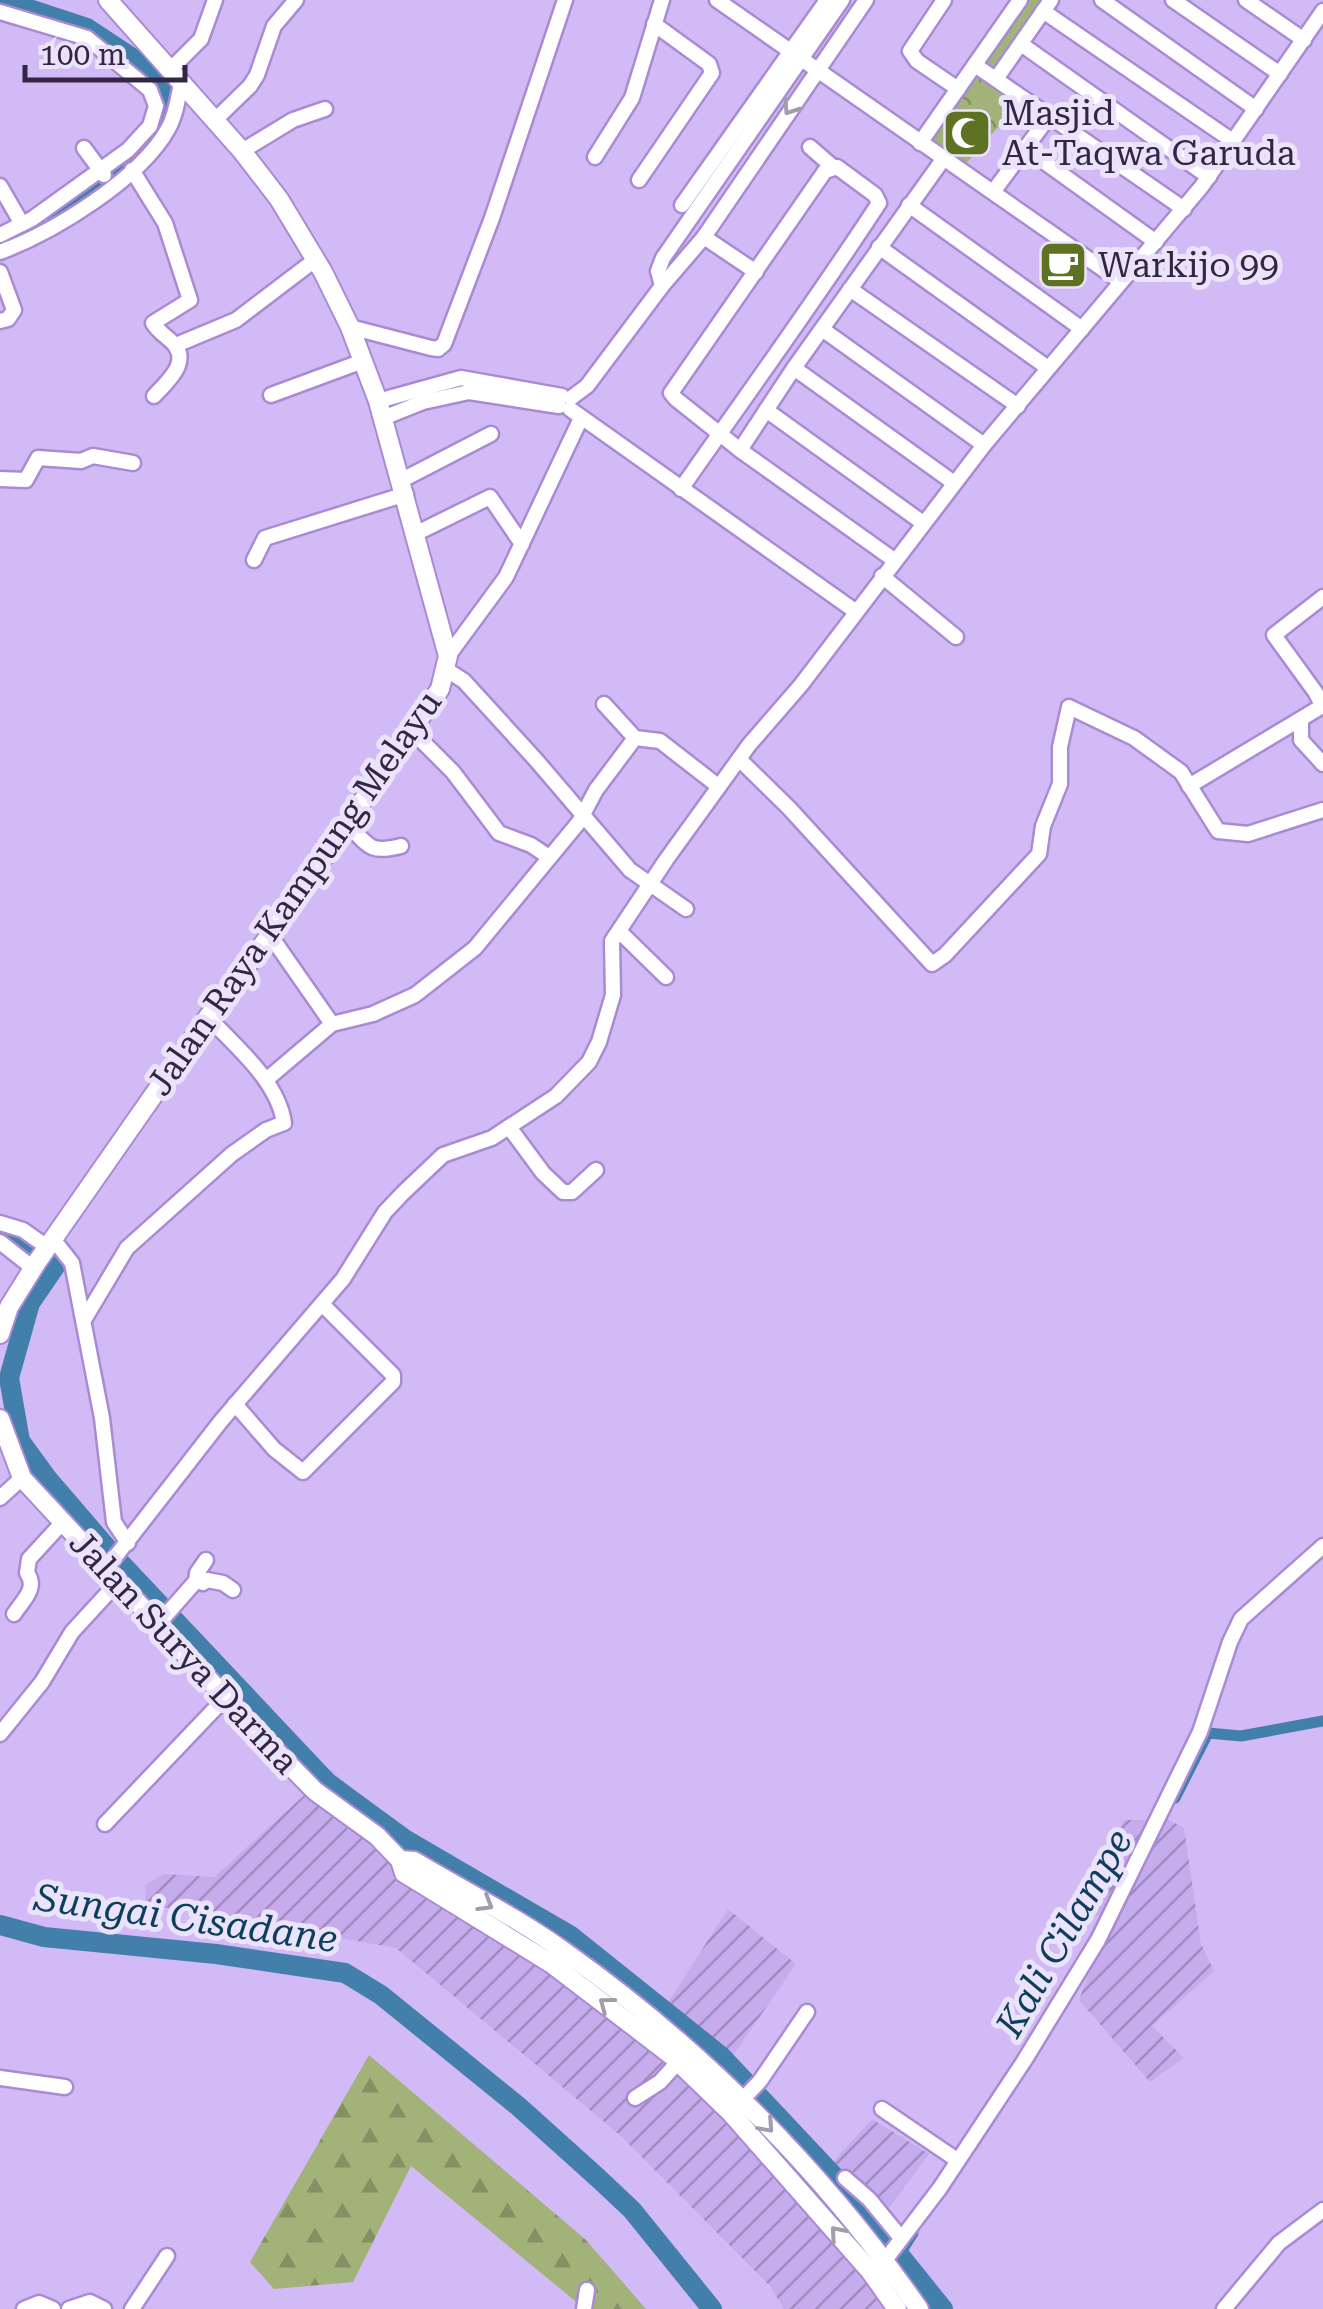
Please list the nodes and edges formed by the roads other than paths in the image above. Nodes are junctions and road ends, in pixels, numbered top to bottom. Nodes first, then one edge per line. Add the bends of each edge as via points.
1 (108, 0) edge
2 (214, 0) edge
3 (296, 0) edge
4 (565, 0) edge
5 (662, 0) edge
6 (717, 0) edge
7 (827, 0) edge
8 (842, 0) edge
9 (866, 0) edge
10 (944, 0) edge
11 (1020, 0) edge
12 (1102, 0) edge
13 (1172, 0) edge
14 (1246, 0) edge
15 (1321, 5) edge
16 (1047, 6) edge
17 (0, 12) edge
18 (654, 24) junction
19 (1304, 40) junction
20 (1020, 44) junction
21 (796, 55) junction
22 (975, 65) junction
23 (815, 71) junction
24 (1280, 74) junction
25 (176, 76) junction
26 (996, 79) junction
27 (958, 90) junction
28 (325, 109) dead end
29 (1256, 109) junction
30 (1050, 115) junction
31 (216, 119) junction
32 (1234, 142) junction
33 (920, 143) junction
34 (810, 147) dead end
35 (84, 148) dead end
36 (1025, 148) junction
37 (242, 151) junction
38 (595, 156) dead end
39 (944, 158) junction
40 (833, 167) junction
41 (132, 170) junction
42 (1209, 176) junction
43 (106, 178) junction
44 (640, 180) dead end
45 (0, 186) edge
46 (993, 192) junction
47 (682, 205) dead end
48 (909, 205) junction
49 (1184, 209) junction
50 (22, 224) junction
51 (0, 234) edge
52 (704, 237) junction
53 (1156, 242) junction
54 (850, 244) junction
55 (0, 252) edge
56 (875, 253) junction
57 (316, 260) junction
58 (0, 272) edge
59 (756, 272) junction
60 (1120, 281) junction
61 (662, 286) junction
62 (850, 288) junction
63 (0, 321) edge
64 (350, 327) junction
65 (1082, 328) junction
66 (822, 329) junction
67 (176, 345) junction
68 (363, 361) junction
69 (794, 368) junction
70 (1048, 368) junction
71 (271, 395) dead end
72 (154, 396) dead end
73 (569, 405) junction
74 (1018, 406) junction
75 (380, 410) junction
76 (766, 410) junction
77 (720, 433) junction
78 (491, 434) dead end
79 (984, 445) junction
80 (740, 450) junction
81 (133, 462) dead end
82 (0, 479) edge
83 (954, 483) junction
84 (404, 487) junction
85 (681, 489) junction
86 (923, 522) junction
87 (417, 533) junction
88 (522, 544) junction
89 (254, 560) dead end
90 (894, 560) junction
91 (882, 576) junction
92 (1323, 596) edge
93 (855, 611) junction
94 (956, 637) dead end
95 (447, 663) junction
96 (604, 704) dead end
97 (1300, 720) junction
98 (412, 731) junction
99 (635, 738) junction
100 (739, 759) junction
101 (1323, 764) edge
102 (718, 786) junction
103 (1189, 786) junction
104 (1323, 810) edge
105 (582, 815) junction
106 (348, 824) junction
107 (401, 846) dead end
108 (549, 856) junction
109 (651, 886) junction
110 (686, 909) dead end
111 (619, 931) junction
112 (270, 935) junction
113 (666, 977) dead end
114 (208, 1017) junction
115 (332, 1024) junction
116 (266, 1080) junction
117 (509, 1127) junction
118 (596, 1170) dead end
119 (0, 1223) edge
120 (0, 1242) edge
121 (43, 1254) junction
122 (322, 1304) junction
123 (84, 1320) junction
124 (0, 1334) edge
125 (235, 1404) junction
126 (0, 1419) edge
127 (22, 1478) junction
128 (0, 1498) edge
129 (63, 1522) junction
130 (1323, 1546) edge
131 (124, 1548) junction
132 (206, 1560) dead end
133 (110, 1573) junction
134 (197, 1578) junction
135 (232, 1590) dead end
136 (14, 1614) dead end
137 (164, 1618) junction
138 (227, 1696) junction
139 (0, 1734) edge
140 (105, 1824) dead end
141 (400, 1860) junction
142 (807, 2012) dead end
143 (678, 2062) junction
144 (0, 2078) edge
145 (65, 2087) dead end
146 (745, 2097) junction
147 (635, 2098) dead end
148 (882, 2110) dead end
149 (957, 2160) junction
150 (847, 2192) junction
151 (1323, 2210) edge
152 (901, 2239) junction
153 (166, 2256) dead end
154 (881, 2261) junction
155 (587, 2290) dead end
156 (24, 2309) edge
157 (52, 2309) edge
158 (69, 2309) edge
159 (104, 2309) edge
160 (132, 2309) edge
161 (584, 2309) edge
162 (897, 2309) edge
163 (919, 2309) edge
164 (1224, 2309) edge

1 - 25 main road, Jalan Raya Kampung Melayu
2 - 25 street via 198,44
3 - 31 street via 274,26 258,75
4 - 64 street via 444,344 431,348
5 - 18 street
6 - 21 street
7 - 21 street
8 - 21 street
9 - 23 street
10 - 27 street via 910,50
11 - 22 street
12 - 29 street
13 - 24 street
14 - 19 street
15 - 19 street
16 - 20 street
16 - 32 street
17 - 43 street via 87,38 154,95 150,126
18 - 38 street via 632,98
18 - 44 street via 712,73
19 - 24 street
20 - 26 street
20 - 42 street
21 - 23 street
21 - 47 street
21 - 61 street via 663,258
22 - 26 street
22 - 27 street
23 - 33 street
23 -> 52 street
24 - 29 street
25 - 31 main road, Jalan Raya Kampung Melayu
25 - 41 street via 168,129
26 - 30 street
27 - 33 street
28 - 37 street
29 - 32 street
30 - 36 street
30 - 49 street
31 - 37 main road, Jalan Raya Kampung Melayu
32 - 42 street
33 - 39 street
34 - 40 street
35 - 43 street
36 - 46 street
36 - 53 street
37 - 57 main road, Jalan Raya Kampung Melayu
39 - 46 street
39 - 48 street
40 - 54 street via 880,200
40 - 59 street
41 - 43 street
41 - 67 street via 165,223 189,295 188,303 152,324
42 - 49 street
43 - 50 street
43 - 55 street via 40,234
45 - 50 street
46 - 60 street
48 - 56 street
48 - 65 street
49 - 53 street
50 - 51 street
52 - 59 street
52 - 61 street
53 - 60 street
54 - 56 street
54 - 77 street
56 - 62 street
56 - 70 street
57 - 64 main road, Jalan Raya Kampung Melayu
57 - 67 street via 236,320
58 - 63 street via 14,310
59 - 77 street via 672,393
60 - 65 street
61 - 73 street
62 - 66 street
62 - 74 street
64 - 68 main road, Jalan Raya Kampung Melayu
65 - 70 street
66 - 69 street
66 - 79 street
67 - 72 street via 180,366
68 - 71 street
68 - 75 main road, Jalan Raya Kampung Melayu
69 - 76 street
69 - 83 street
70 - 74 street
73 - 75 street via 469,392
73 - 85 street
73 - 88 street
74 - 79 street
75 - 84 main road, Jalan Raya Kampung Melayu
76 - 80 street
76 - 86 street
77 - 80 street
77 - 85 street
78 - 84 street
79 - 83 street
80 - 90 street
81 - 82 street via 38,458 26,480
83 - 86 street
84 - 87 main road, Jalan Raya Kampung Melayu
84 - 89 street via 265,538
85 - 93 street
86 - 90 street
87 - 88 street via 490,497
87 - 95 main road, Jalan Raya Kampung Melayu
88 - 95 street
90 - 91 street
91 - 93 street
91 - 94 street
92 - 97 street via 1274,634 1320,700
93 - 100 street
95 - 98 main road, Jalan Raya Kampung Melayu via 440,689
95 - 105 street
96 - 99 street
97 - 101 street via 1301,740
97 - 103 street
98 - 106 main road, Jalan Raya Kampung Melayu
98 - 108 street via 499,833
99 - 102 street via 660,741
99 - 105 street
100 - 102 street
100 - 103 street via 932,964 1039,854 1042,826 1060,784 1069,706 1134,738 1181,772
102 - 109 street
103 - 104 street via 1218,831 1248,834
105 - 108 street
105 - 109 street
106 - 107 street via 372,849
106 - 112 main road, Jalan Raya Kampung Melayu
108 - 115 street via 476,948 428,986 373,1014
109 - 110 street
109 - 111 street
111 - 113 street
111 - 117 street via 612,945 614,995 588,1062 556,1096
112 - 114 main road, Jalan Raya Kampung Melayu
112 - 115 street
114 - 116 street
114 - 121 main road, Jalan Raya Kampung Melayu
115 - 116 street
116 - 123 street via 284,1123 232,1154 127,1248
117 - 118 street via 563,1192
117 - 122 street via 443,1156 420,1175 385,1212
119 - 121 street via 23,1230
120 - 121 street
121 - 123 street via 72,1264
121 - 124 main road
122 - 125 street
122 - 125 street via 390,1370 393,1382 302,1472
123 - 131 street via 114,1522
125 - 131 street
126 - 127 main road, Jalan Surya Darma
127 - 128 street
127 - 129 main road, Jalan Surya Darma
129 - 133 main road, Jalan Surya Darma
129 - 136 street via 29,1559 32,1588
130 - 149 street via 1241,1618 1200,1732 1098,1940
131 - 133 street
132 - 134 street
133 - 137 main road, Jalan Surya Darma
133 - 139 street via 42,1682
134 - 135 street
134 - 137 street
137 - 138 main road, Jalan Surya Darma
138 - 140 street
138 - 141 main road, Jalan Surya Darma via 315,1791
143 -> 141 main road, Jalan Surya Darma via 552,1964 404,1873
141 -> 146 main road, Jalan Surya Darma via 414,1861 561,1949
142 - 146 street
143 - 147 street
154 -> 143 main road, Jalan Surya Darma
144 - 145 street
146 -> 150 main road, Jalan Surya Darma
148 - 149 street
149 - 152 street
150 - 152 street via 870,2199
150 - 154 main road, Jalan Surya Darma
151 - 164 street via 1280,2244
152 - 154 street
153 - 160 street
154 - 162 main road, Jalan Surya Darma
154 - 163 main road, Jalan Surya Darma
155 - 161 street
156 - 157 street via 39,2303
158 - 159 street via 90,2302

